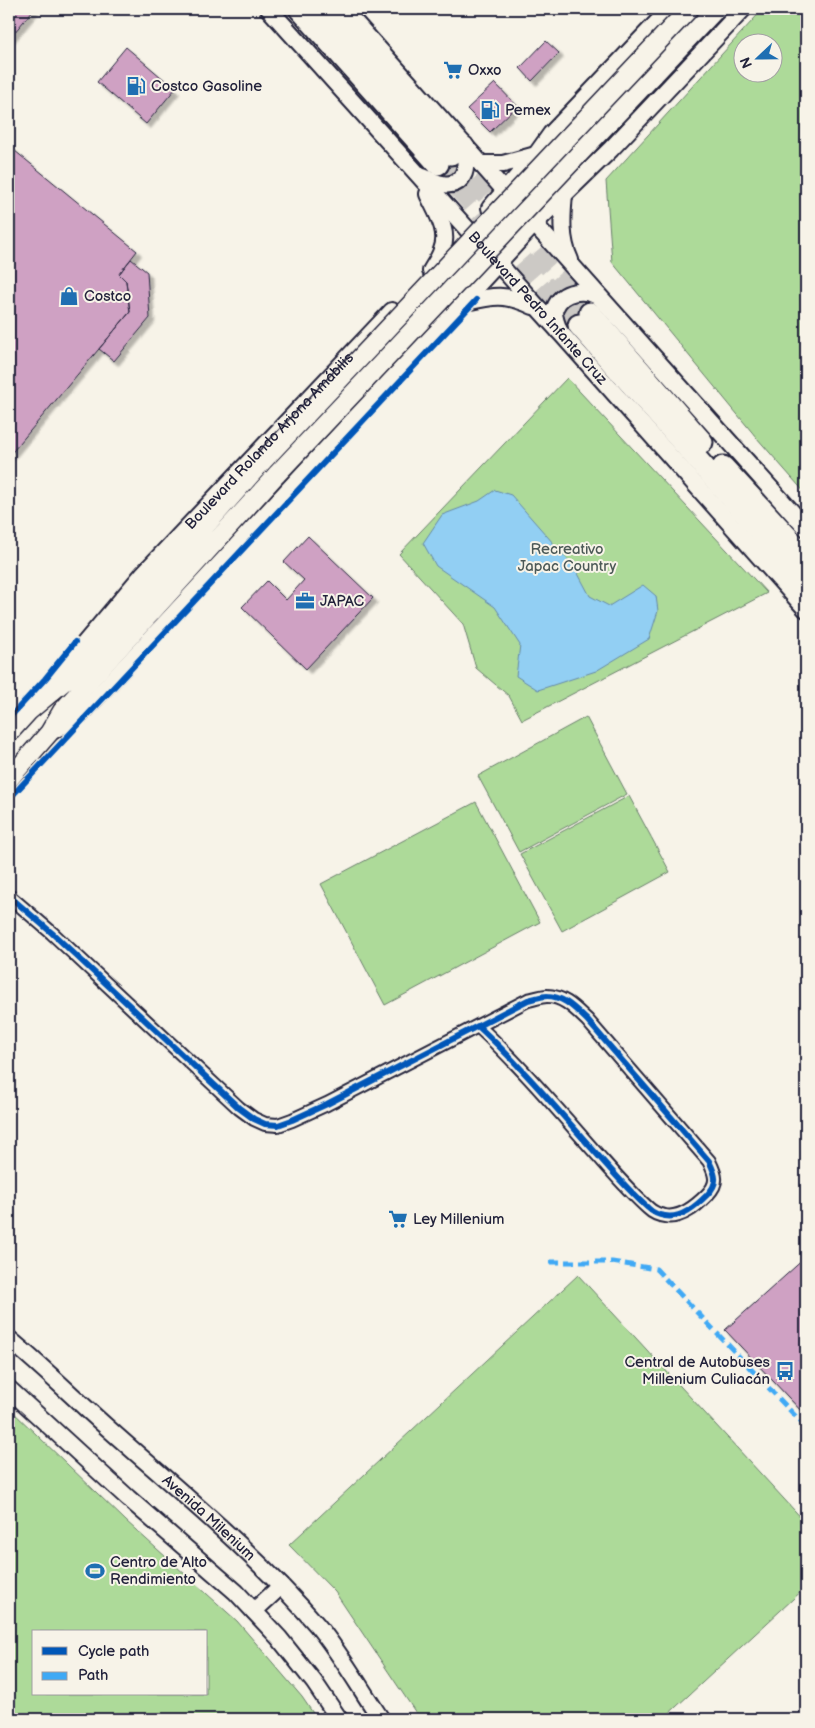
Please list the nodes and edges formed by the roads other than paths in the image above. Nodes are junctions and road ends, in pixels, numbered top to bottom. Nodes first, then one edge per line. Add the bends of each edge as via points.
1 (269, 9) edge
2 (300, 9) edge
3 (324, 9) edge
4 (343, 9) edge
5 (670, 9) edge
6 (689, 9) edge
7 (716, 9) edge
8 (743, 9) edge
9 (451, 154) junction
10 (536, 155) junction
11 (481, 164) junction
12 (420, 178) junction
13 (506, 191) junction
14 (564, 194) junction
15 (535, 223) junction
16 (468, 231) junction
17 (498, 263) junction
18 (431, 270) junction
19 (579, 274) junction
20 (461, 303) junction
21 (538, 308) junction
22 (583, 317) junction
23 (806, 528) edge
24 (806, 556) edge
25 (806, 583) edge
26 (806, 609) edge
27 (84, 676) junction
28 (29, 711) junction
29 (9, 733) edge
30 (49, 733) junction
31 (9, 779) edge
32 (9, 896) edge
33 (478, 1026) junction
34 (9, 1339) edge
35 (9, 1390) edge
36 (281, 1586) junction
37 (254, 1611) junction
38 (338, 1719) edge
39 (381, 1719) edge

1 - 12 street, Boulevard Pedro Infante Cruz
2 - 9 highway, Boulevard Pedro Infante Cruz
3 - 9 highway, Boulevard Pedro Infante Cruz
4 - 9 street, Boulevard Pedro Infante Cruz
5 - 10 street, Boulevard Rolando Arjona Amábilis via 551,134
6 - 27 main road, Boulevard Rolando Arjona Amábilis, bridge via 263,461
7 - 27 main road, Boulevard Rolando Arjona Amábilis, bridge
8 - 14 street
9 - 11 street, Boulevard Pedro Infante Cruz
9 - 12 street via 465,171 456,182 439,185
10 - 11 street via 503,164
10 - 13 street, Boulevard Rolando Arjona Amábilis
11 - 13 street, Boulevard Pedro Infante Cruz
12 - 16 street, Boulevard Pedro Infante Cruz
12 - 18 street via 442,225 444,237 443,248
13 - 15 street, Boulevard Pedro Infante Cruz
13 - 16 street, Boulevard Rolando Arjona Amábilis
14 - 15 street
14 - 19 street via 564,244
15 - 17 street
15 - 19 street, Boulevard Pedro Infante Cruz
16 - 17 street, Boulevard Pedro Infante Cruz
16 - 18 street, Boulevard Rolando Arjona Amábilis
17 - 20 street
17 - 21 street, Boulevard Pedro Infante Cruz
18 - 28 street, Boulevard Rolando Arjona Amábilis via 144,573
19 - 22 street, Boulevard Pedro Infante Cruz
20 - 21 street via 488,296 506,296
20 - 30 street via 81,714
21 - 22 street, Boulevard Pedro Infante Cruz
22 - 23 street, Boulevard Pedro Infante Cruz
22 - 24 highway, Boulevard Pedro Infante Cruz
22 - 25 highway, Boulevard Pedro Infante Cruz
22 - 26 street, Boulevard Pedro Infante Cruz
27 - 28 main road
27 - 30 main road
28 - 29 main road, Boulevard Rolando Arjona Amábilis
30 - 31 main road
32 - 33 street via 239,1108 265,1124 278,1125 292,1120
33 - 33 street via 502,1048 648,1208 657,1214 676,1216 703,1199 715,1186 717,1180 709,1161 573,1006 547,996 528,1000
34 - 36 street, Avenida Milenium via 197,1506
35 - 37 street
36 - 37 street
36 - 39 street, Avenida Milenium via 318,1626
37 - 38 street via 314,1682

